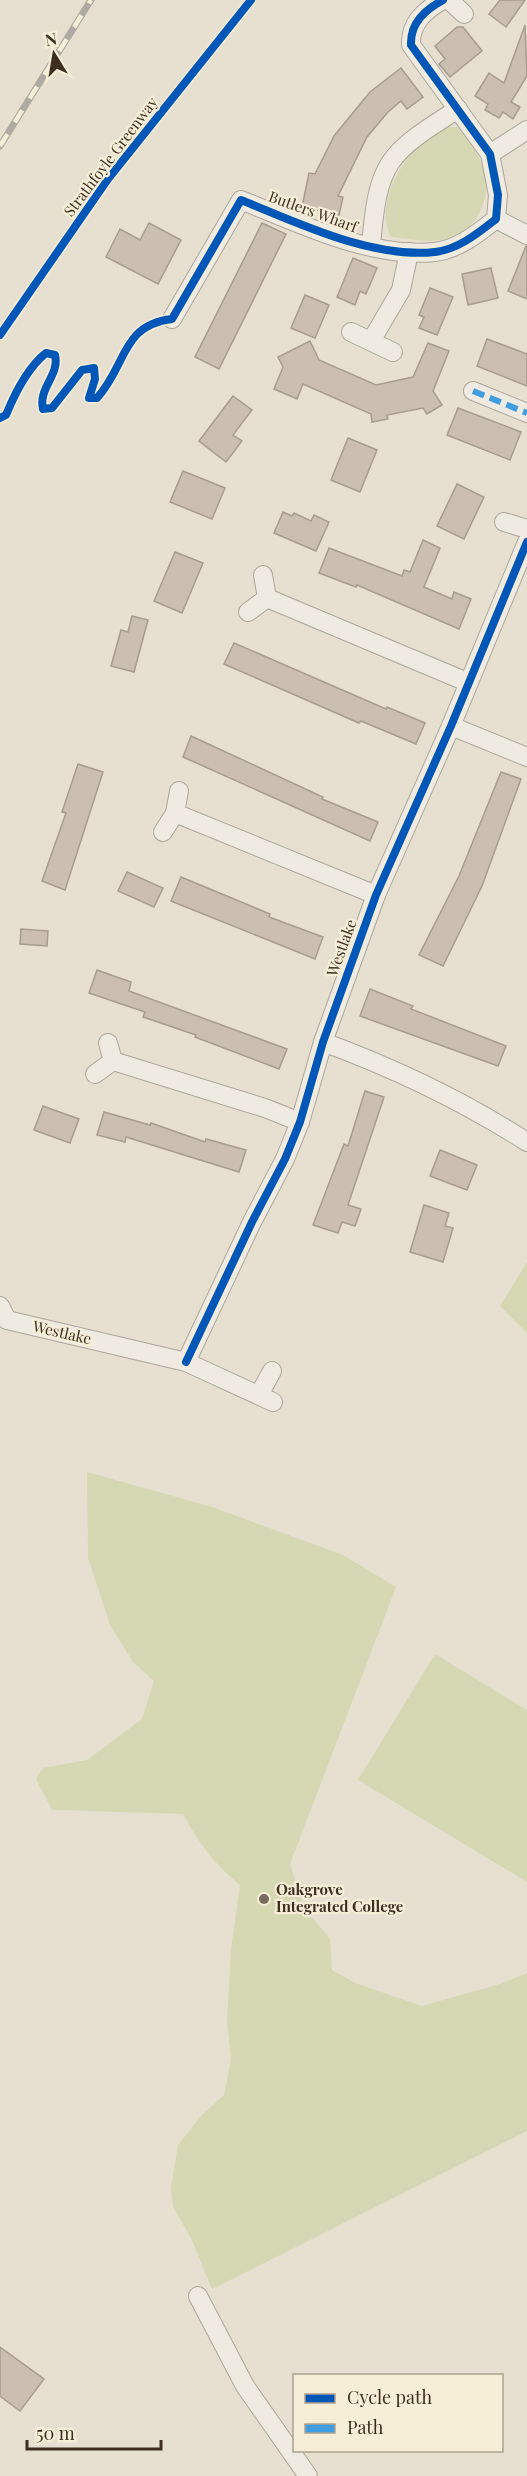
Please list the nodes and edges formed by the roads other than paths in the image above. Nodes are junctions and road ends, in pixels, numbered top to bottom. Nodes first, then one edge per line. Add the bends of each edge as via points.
1 (443, 0) edge
2 (449, 0) edge
3 (464, 14) dead end
4 (458, 109) junction
5 (527, 130) edge
6 (490, 154) junction
7 (496, 219) junction
8 (527, 235) edge
9 (371, 246) junction
10 (409, 252) junction
11 (172, 319) dead end
12 (351, 332) dead end
13 (371, 341) junction
14 (393, 352) dead end
15 (473, 391) dead end
16 (527, 413) edge
17 (504, 522) dead end
18 (527, 529) edge
19 (527, 542) edge
20 (263, 575) dead end
21 (267, 598) junction
22 (248, 612) dead end
23 (467, 682) junction
24 (451, 726) junction
25 (527, 757) edge
26 (179, 791) dead end
27 (175, 813) junction
28 (163, 832) dead end
29 (376, 895) junction
30 (323, 1041) junction
31 (95, 1074) dead end
32 (300, 1122) junction
33 (527, 1142) edge
34 (2, 1317) edge
35 (186, 1362) junction
36 (272, 1371) dead end
37 (198, 2296) dead end
38 (308, 2476) edge

1 - 4 street via 429,8 415,24 410,33 411,45
2 - 3 street
4 - 6 street
4 - 9 street, Butlers Wharf via 410,139 388,162 375,198
5 - 6 street
6 - 7 street via 498,195
7 - 8 street
7 - 10 street, Butlers Wharf via 467,241 437,252
9 - 10 street, Butlers Wharf
9 - 11 street, Butlers Wharf via 341,240 241,200
10 - 13 street via 401,290
12 - 13 street
13 - 14 street
15 - 16 street
17 - 18 street
19 - 23 street, Westlake
20 - 21 street
21 - 22 street
21 - 23 street
23 - 24 street, Westlake
24 - 25 street
24 - 29 street, Westlake
26 - 27 street
27 - 28 street
27 - 29 street
29 - 30 street, Westlake
30 - 32 street, Westlake
30 - 33 street via 435,1090
31 - 32 street via 111,1052
32 - 35 street, Westlake
34 - 35 street, Westlake
35 - 36 street, Westlake via 266,1399
37 - 38 street via 245,2386

